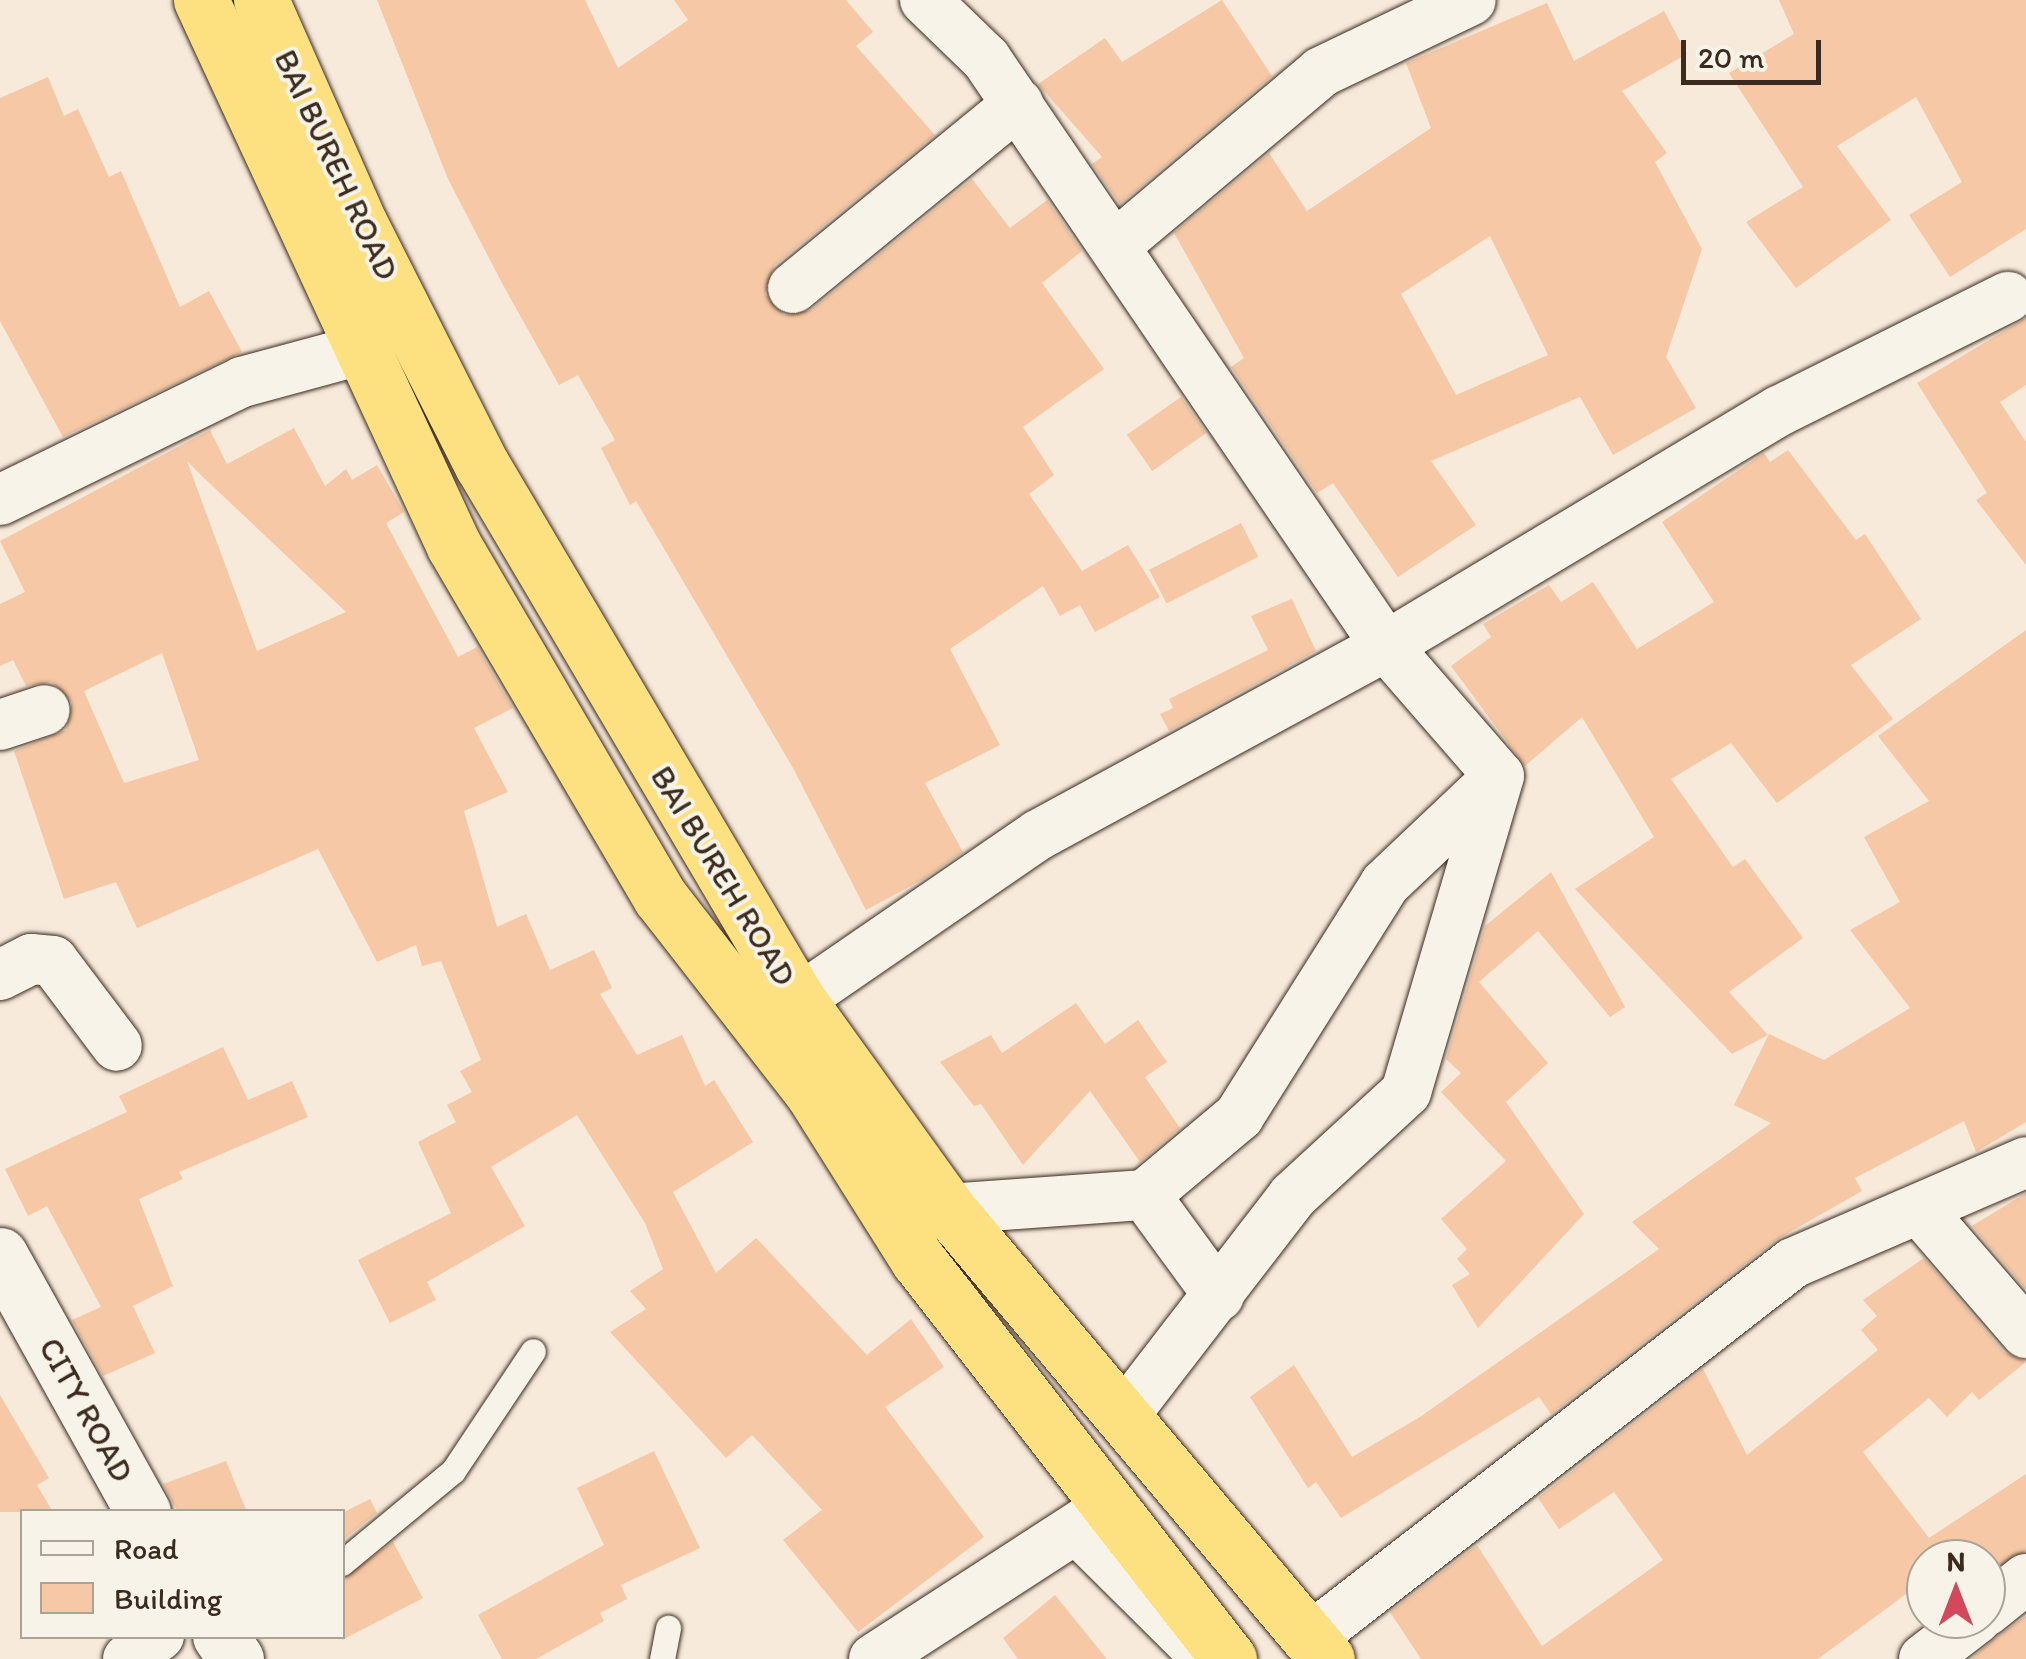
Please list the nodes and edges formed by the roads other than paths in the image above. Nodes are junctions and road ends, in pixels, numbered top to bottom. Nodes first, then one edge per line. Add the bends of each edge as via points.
1 (202, 0) edge
2 (261, 0) edge
3 (925, 0) edge
4 (1471, 0) edge
5 (1018, 104) junction
6 (1118, 244) junction
7 (793, 288) dead end
8 (2008, 297) dead end
9 (360, 350) junction
10 (0, 500) edge
11 (1386, 646) junction
12 (1500, 776) junction
13 (0, 975) edge
14 (798, 1000) junction
15 (118, 1046) dead end
16 (2026, 1162) edge
17 (1145, 1195) junction
18 (948, 1209) junction
19 (1919, 1210) junction
20 (0, 1255) edge
21 (1219, 1296) junction
22 (2026, 1333) edge
23 (533, 1351) dead end
24 (1126, 1413) junction
25 (141, 1509) edge
26 (1093, 1521) junction
27 (345, 1561) edge
28 (2026, 1579) edge
29 (2006, 1595) edge
30 (668, 1628) dead end
31 (155, 1639) edge
32 (1950, 1639) edge
33 (1318, 1648) edge
34 (128, 1659) edge
35 (662, 1659) edge
36 (874, 1659) edge
37 (1208, 1659) edge
38 (1230, 1659) edge
39 (1924, 1659) edge

1 - 9 highway, BAI BUREH ROAD
2 - 14 highway, BAI BUREH ROAD via 360,224 482,465
3 - 5 street via 986,59
4 - 6 street via 1321,72
5 - 6 street
5 - 7 street
6 - 11 street
8 - 11 street via 1779,412
9 - 10 street via 242,382
9 - 26 highway, BAI BUREH ROAD via 454,546 660,898 812,1092 918,1260 1046,1418
11 - 12 street
11 - 14 street via 1038,835
12 - 17 street via 1385,884 1239,1116
12 - 21 street via 1406,1092 1293,1196
13 - 15 street via 31,959 53,962
14 - 18 highway, BAI BUREH ROAD
16 - 19 street
17 - 18 street
17 - 21 street
18 - 24 highway, BAI BUREH ROAD
19 - 22 street
19 - 33 street via 1793,1262
20 - 25 main road, CITY ROAD
21 - 24 street
23 - 27 lane via 453,1470
24 - 33 highway, BAI BUREH ROAD via 1236,1559
26 - 36 street
26 - 37 street
26 - 38 highway, BAI BUREH ROAD
28 - 29 street
30 - 35 lane
31 - 34 street
32 - 39 street

